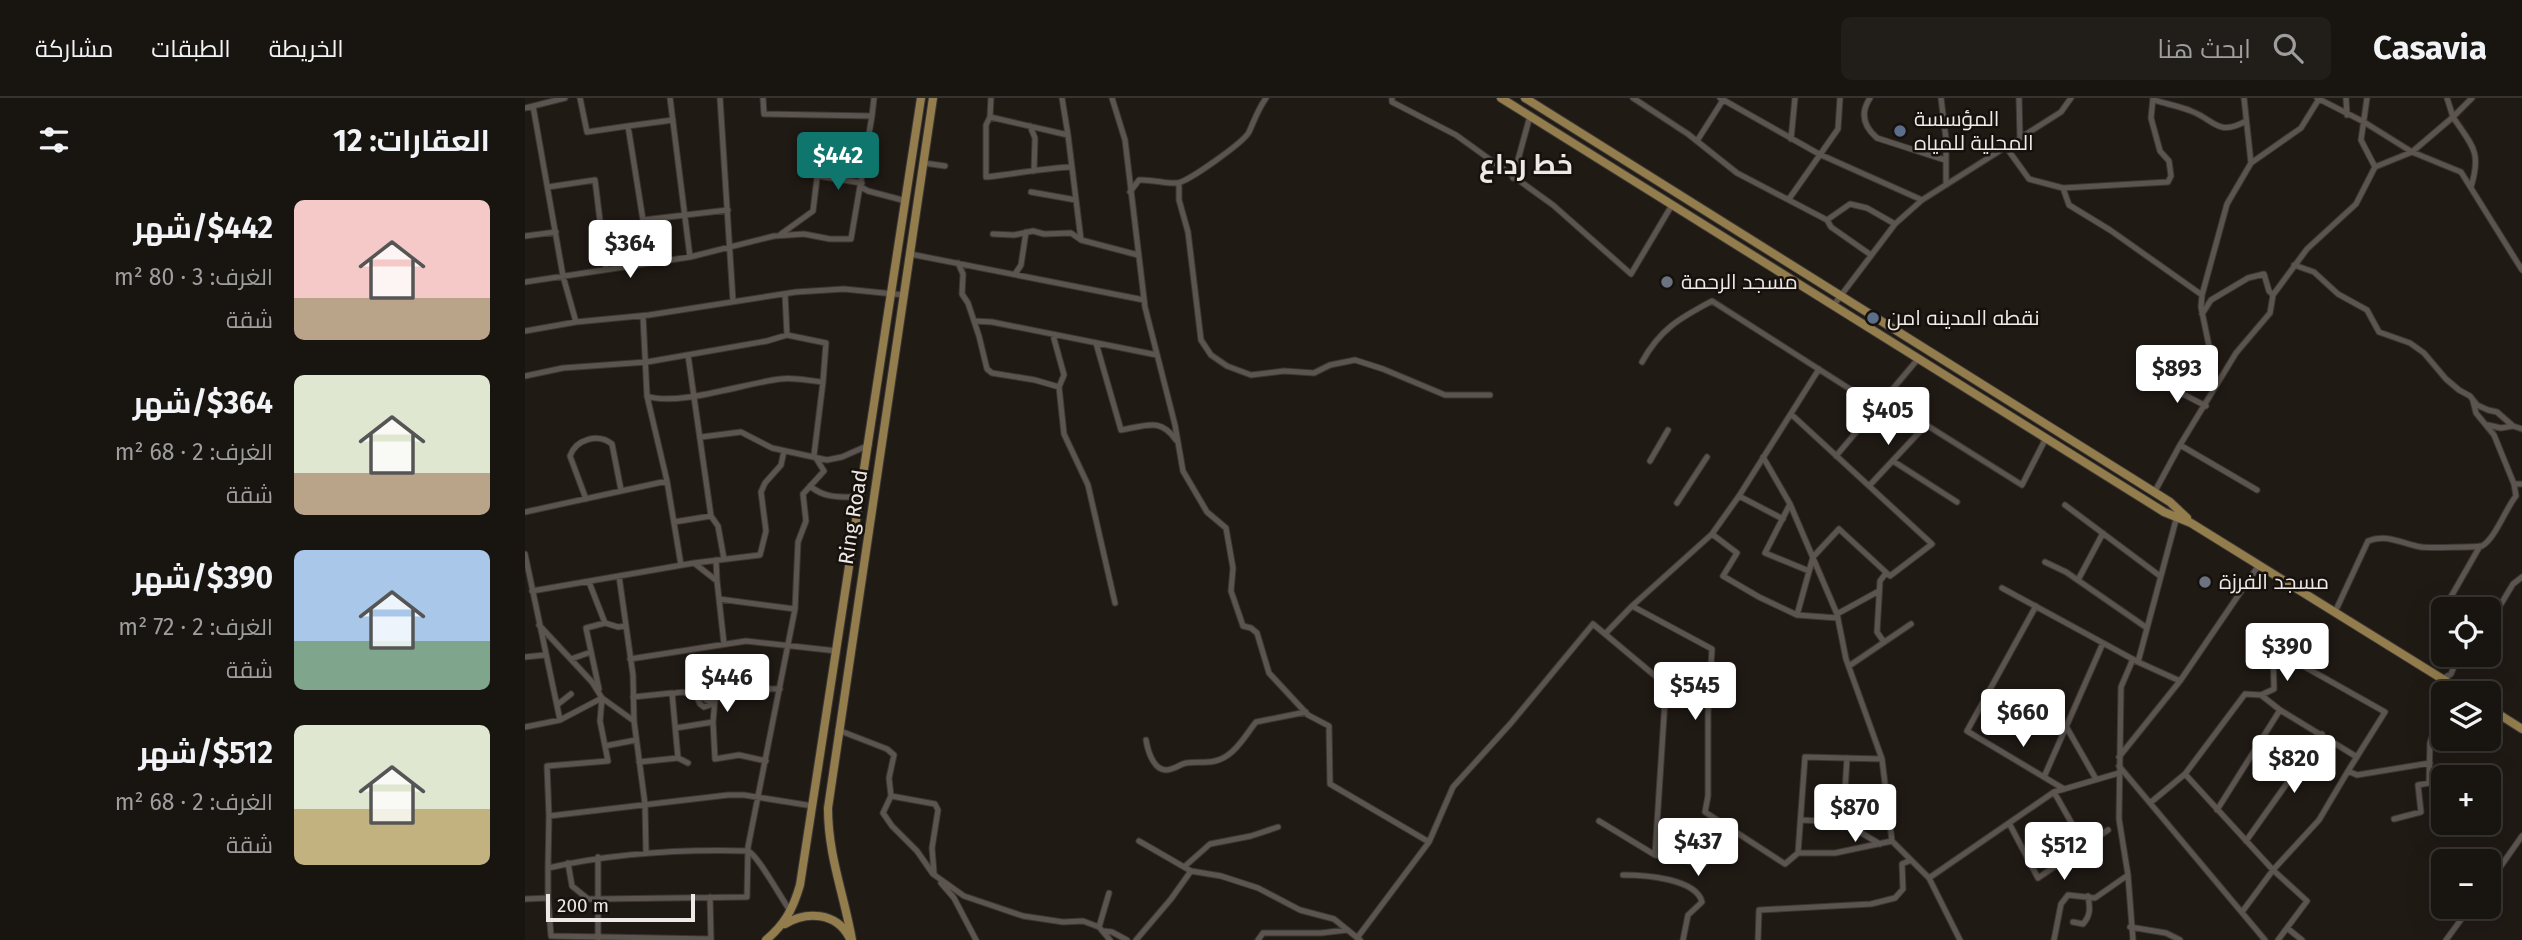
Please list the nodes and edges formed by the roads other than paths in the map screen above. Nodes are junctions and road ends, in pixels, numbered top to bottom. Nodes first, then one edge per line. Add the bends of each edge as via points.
1 (565, 98) edge
2 (580, 98) edge
3 (670, 98) edge
4 (720, 98) edge
5 (762, 98) edge
6 (874, 98) edge
7 (921, 98) edge
8 (933, 98) edge
9 (992, 98) edge
10 (1062, 98) edge
11 (1112, 98) edge
12 (1266, 98) edge
13 (1392, 98) edge
14 (1501, 98) edge
15 (1633, 98) edge
16 (1795, 98) edge
17 (1840, 98) edge
18 (1870, 98) edge
19 (1941, 98) edge
20 (2019, 98) edge
21 (2071, 98) edge
22 (2244, 98) edge
23 (2319, 98) edge
24 (2346, 98) edge
25 (2367, 98) edge
26 (2447, 98) edge
27 (2472, 98) edge
28 (1527, 99) edge
29 (1721, 99) edge
30 (2154, 99) edge
31 (2164, 100) edge
32 (533, 106) junction
33 (525, 107) edge
34 (2347, 115) junction
35 (872, 116) junction
36 (1530, 116) junction
37 (990, 117) junction
38 (2453, 117) junction
39 (673, 120) junction
40 (2246, 121) junction
41 (2364, 122) junction
42 (628, 126) junction
43 (1030, 126) junction
44 (1068, 135) junction
45 (2019, 138) junction
46 (1791, 139) junction
47 (1696, 141) junction
48 (2005, 147) junction
49 (2412, 152) junction
50 (1819, 154) junction
51 (1945, 160) junction
52 (865, 161) junction
53 (2251, 163) junction
54 (911, 164) junction
55 (923, 164) junction
56 (944, 166) dead end
57 (1072, 167) junction
58 (2375, 167) junction
59 (1637, 169) junction
60 (1034, 171) junction
61 (818, 176) junction
62 (1513, 177) junction
63 (1628, 178) junction
64 (1179, 183) junction
65 (862, 185) junction
66 (1946, 185) junction
67 (548, 187) junction
68 (2471, 187) junction
69 (2063, 188) junction
70 (1031, 192) dead end
71 (1130, 192) junction
72 (1789, 199) junction
73 (1076, 200) junction
74 (1922, 200) junction
75 (905, 201) junction
76 (1672, 205) junction
77 (1696, 205) junction
78 (728, 210) junction
79 (1688, 215) junction
80 (683, 216) junction
81 (1827, 220) junction
82 (1895, 224) junction
83 (555, 232) junction
84 (1026, 232) junction
85 (993, 234) dead end
86 (525, 236) edge
87 (779, 236) junction
88 (1081, 240) junction
89 (730, 249) junction
90 (910, 254) junction
91 (1138, 255) junction
92 (1871, 255) junction
93 (690, 257) junction
94 (958, 263) junction
95 (2294, 265) junction
96 (606, 270) junction
97 (2522, 270) edge
98 (1015, 274) junction
99 (563, 276) junction
100 (525, 282) edge
101 (891, 293) junction
102 (785, 294) junction
103 (904, 295) junction
104 (2202, 295) junction
105 (2273, 295) junction
106 (1841, 296) junction
107 (1144, 300) junction
108 (733, 301) junction
109 (1833, 306) junction
110 (2202, 314) junction
111 (643, 316) junction
112 (974, 321) junction
113 (576, 322) junction
114 (1893, 329) junction
115 (525, 331) edge
116 (787, 335) junction
117 (1053, 335) junction
118 (1886, 339) junction
119 (1096, 343) junction
120 (688, 355) junction
121 (1157, 355) junction
122 (1918, 359) junction
123 (647, 362) junction
124 (1642, 362) dead end
125 (1819, 369) junction
126 (525, 376) edge
127 (823, 382) junction
128 (1059, 387) junction
129 (694, 395) junction
130 (1490, 395) dead end
131 (647, 396) junction
132 (1885, 399) junction
133 (2473, 400) junction
134 (2206, 406) junction
135 (1878, 407) junction
136 (1791, 414) junction
137 (2485, 424) junction
138 (1926, 425) junction
139 (2513, 426) junction
140 (2522, 429) edge
141 (1668, 430) dead end
142 (701, 437) junction
143 (2046, 438) junction
144 (1178, 443) junction
145 (869, 445) junction
146 (2180, 445) junction
147 (785, 451) junction
148 (814, 456) junction
149 (1836, 456) junction
150 (1707, 457) dead end
151 (1763, 457) junction
152 (1650, 461) dead end
153 (1893, 461) junction
154 (667, 481) junction
155 (2514, 484) junction
156 (2522, 484) edge
157 (810, 486) junction
158 (1869, 486) junction
159 (621, 490) junction
160 (2257, 490) dead end
161 (2154, 493) junction
162 (1739, 496) junction
163 (861, 497) junction
164 (586, 499) junction
165 (1957, 502) dead end
166 (1677, 503) dead end
167 (1790, 504) junction
168 (2065, 505) dead end
169 (525, 512) edge
170 (2178, 514) junction
171 (711, 516) junction
172 (1783, 519) junction
173 (674, 522) junction
174 (2103, 533) junction
175 (1711, 534) junction
176 (2480, 546) junction
177 (525, 554) edge
178 (1813, 557) junction
179 (724, 559) junction
180 (716, 560) junction
181 (2045, 562) dead end
182 (694, 563) junction
183 (681, 565) junction
184 (2259, 565) junction
185 (1809, 571) junction
186 (1887, 573) junction
187 (619, 576) junction
188 (2160, 576) junction
189 (2522, 577) edge
190 (2078, 580) junction
191 (716, 581) junction
192 (589, 582) junction
193 (2002, 587) dead end
194 (532, 590) junction
195 (1879, 591) junction
196 (2451, 597) edge
197 (719, 599) junction
198 (1115, 603) dead end
199 (2501, 604) edge
200 (1632, 606) junction
201 (2036, 606) junction
202 (795, 608) junction
203 (2335, 612) junction
204 (1797, 615) junction
205 (1837, 616) junction
206 (605, 623) junction
207 (1911, 624) dead end
208 (539, 625) junction
209 (626, 626) junction
210 (2147, 628) junction
211 (1605, 634) junction
212 (1884, 642) junction
213 (2103, 643) junction
214 (724, 644) junction
215 (787, 647) junction
216 (837, 651) junction
217 (591, 652) junction
218 (545, 655) junction
219 (525, 657) edge
220 (571, 659) junction
221 (631, 659) junction
222 (2135, 660) junction
223 (1849, 666) junction
224 (2454, 667) edge
225 (2180, 681) junction
226 (2446, 681) joint
227 (1666, 685) junction
228 (780, 689) junction
229 (571, 694) dead end
230 (672, 694) junction
231 (600, 695) junction
232 (2261, 695) junction
233 (633, 697) junction
234 (1709, 701) junction
235 (713, 704) junction
236 (557, 705) junction
237 (2280, 710) junction
238 (1306, 712) junction
239 (2501, 716) edge
240 (560, 720) junction
241 (634, 721) junction
242 (713, 722) junction
243 (525, 727) edge
244 (676, 728) junction
245 (2067, 728) junction
246 (2522, 729) edge
247 (838, 730) junction
248 (2322, 734) junction
249 (636, 740) junction
250 (1146, 740) dead end
251 (2431, 740) edge
252 (605, 746) junction
253 (2119, 757) junction
254 (2357, 757) junction
255 (678, 758) junction
256 (1847, 758) junction
257 (1882, 759) junction
258 (766, 761) junction
259 (639, 762) junction
260 (688, 763) dead end
261 (2430, 763) junction
262 (2119, 769) junction
263 (2348, 771) junction
264 (2185, 774) junction
265 (2044, 777) junction
266 (2096, 779) junction
267 (2064, 789) junction
268 (2054, 792) junction
269 (891, 796) junction
270 (759, 797) junction
271 (2150, 803) junction
272 (645, 804) junction
273 (813, 806) junction
274 (2217, 810) junction
275 (549, 816) junction
276 (2394, 819) dead end
277 (1801, 820) junction
278 (1599, 821) dead end
279 (1843, 822) junction
280 (2009, 823) junction
281 (1277, 827) dead end
282 (2108, 830) dead end
283 (1735, 831) junction
284 (2522, 836) edge
285 (1892, 841) junction
286 (2246, 841) junction
287 (1139, 842) dead end
288 (1429, 842) junction
289 (1880, 844) junction
290 (2084, 845) junction
291 (748, 851) junction
292 (646, 852) junction
293 (1798, 853) junction
294 (1655, 855) junction
295 (598, 857) junction
296 (1911, 860) junction
297 (568, 863) junction
298 (2501, 866) edge
299 (1184, 867) junction
300 (548, 868) junction
301 (2273, 870) junction
302 (1191, 871) junction
303 (2128, 874) junction
304 (934, 875) junction
305 (1623, 875) dead end
306 (1929, 878) junction
307 (1109, 893) dead end
308 (2088, 896) junction
309 (710, 897) junction
310 (548, 898) junction
311 (525, 899) edge
312 (598, 899) junction
313 (791, 912) junction
314 (2242, 912) junction
315 (2461, 919) edge
316 (2073, 922) dead end
317 (783, 926) junction
318 (2130, 927) junction
319 (2287, 928) junction
320 (1101, 929) junction
321 (1347, 930) junction
322 (2132, 937) edge
323 (598, 939) edge
324 (1358, 939) edge
325 (766, 940) edge
326 (773, 940) edge
327 (851, 940) edge
328 (975, 940) edge
329 (1109, 940) edge
330 (1127, 940) edge
331 (1136, 940) edge
332 (1258, 940) edge
333 (1683, 940) edge
334 (1758, 940) edge
335 (1960, 940) edge
336 (2054, 940) edge
337 (2123, 940) edge
338 (2180, 940) edge
339 (2265, 940) edge
340 (2278, 940) edge
341 (2302, 940) edge
342 (2446, 940) edge

1 - 32 street
2 - 42 street via 587,132
3 - 39 street
4 - 78 street
5 - 35 street via 764,114
6 - 35 street
7 - 54 main road, Ring Road
8 - 55 main road, Ring Road
9 - 37 street
10 - 44 street
11 - 71 street via 1125,140
12 - 64 street via 1248,135
13 - 62 street via 1456,135
14 - 36 main road
15 - 47 street
16 - 46 street
17 - 50 street via 1838,129
18 - 51 street via 1863,115 1872,134
19 - 51 street
20 - 45 street
21 - 45 street via 2061,112
22 - 40 street
23 - 34 street
23 - 53 street via 2301,128
24 - 34 street
25 - 41 street
26 - 38 street
27 - 38 street
28 - 59 main road
29 - 46 street
29 - 47 street
30 - 31 street
30 - 69 street via 2151,118 2160,151 2169,161 2168,182
31 - 40 street via 2222,128
32 - 33 street
32 - 67 street
34 - 41 street
35 - 52 street
36 - 62 street
36 - 63 main road
37 - 43 street
37 - 60 street via 986,177
38 - 49 street
38 - 68 street via 2476,152
39 - 42 street
39 - 80 street
40 - 53 street
41 - 49 street
41 - 58 street via 2361,140
42 - 80 street via 643,220
43 - 44 street
43 - 60 street via 1035,138
44 - 57 street
45 - 48 street
46 - 50 street
47 - 72 street via 1737,173
48 - 66 street
48 - 69 street via 2029,179
49 - 58 street
49 - 68 street via 2461,172
50 - 72 street
50 - 74 street
51 - 66 street
52 - 61 street via 820,153
52 - 65 street
53 - 104 street via 2227,204
54 - 55 main road
54 - 75 main road, Ring Road
55 - 56 street
55 - 90 main road, Ring Road
57 - 60 street
57 - 73 street
58 - 95 street via 2356,204
59 - 63 main road
59 - 77 main road
61 - 65 street
61 - 87 street via 813,211
62 - 76 street via 1553,205 1631,274
63 - 76 main road
64 - 71 street via 1139,180
64 - 130 street via 1201,340 1219,360 1251,375 1298,370 1314,373 1355,360 1445,395
65 - 75 street
65 - 87 street via 851,239
66 - 74 street
67 - 83 street
67 - 96 street via 595,180
68 - 97 street
69 - 104 street via 2069,205
70 - 73 street
71 - 91 street
72 - 81 street
73 - 88 street
74 - 82 street
75 - 101 main road, Ring Road
76 - 79 main road
77 - 79 main road
77 - 106 main road
78 - 80 street
78 - 89 street
79 - 109 main road
80 - 93 street
81 - 82 street via 1850,204
81 - 92 street
82 - 92 street
83 - 86 street
83 - 99 street
84 - 85 street
84 - 88 street via 1072,233
84 - 98 street via 1021,265
87 - 89 street
88 - 91 street
89 - 93 street
89 - 108 street
90 - 94 street
90 - 103 main road, Ring Road
91 - 107 street
92 - 106 street
93 - 96 street
94 - 98 street
94 - 112 street via 963,274 962,294
95 - 105 street
95 - 133 street via 2314,272 2331,289 2367,310 2379,332 2424,352 2446,379
96 - 99 street
98 - 107 street
99 - 100 street
99 - 113 street
101 - 102 street via 844,289
101 - 103 street
101 - 145 main road, Ring Road
102 - 108 street
102 - 116 street
103 - 247 main road, Ring Road
104 - 110 street
105 - 110 street via 2264,274 2248,278 2211,300
105 - 134 street via 2270,313 2237,353
106 - 109 street
106 - 114 main road
107 - 121 street
108 - 111 street
109 - 118 main road
110 - 134 street via 2209,346 2177,383 2179,392
111 - 113 street
111 - 123 street
112 - 117 street
112 - 128 street via 992,373
113 - 115 street
114 - 118 main road
114 - 161 main road
116 - 120 street
116 - 127 street via 826,344
117 - 119 street
117 - 128 street via 1064,375
118 - 122 main road
119 - 121 street
119 - 144 street via 1121,430 1161,425
120 - 123 street
120 - 129 street
121 - 144 street
122 - 132 street
122 - 143 main road
123 - 126 street via 563,368
123 - 131 street
124 - 125 street via 1656,338 1712,301
125 - 135 street
125 - 136 street
127 - 129 street via 783,378
127 - 148 street
128 - 198 street via 1064,434 1088,485
129 - 131 street via 659,400
129 - 142 street
131 - 154 street
132 - 135 street
132 - 138 street
133 - 137 street
133 - 139 street
134 - 146 street
135 - 149 street
136 - 149 street
136 - 151 street
137 - 139 street
137 - 155 street
138 - 143 street via 2022,485
138 - 153 street
139 - 140 street
141 - 152 street
142 - 147 street via 741,432
142 - 171 street
143 - 170 main road via 2164,512
144 - 238 street via 1183,471 1207,512 1226,528 1233,568 1231,591 1244,626 1257,633 1269,673
145 - 148 street via 842,457 827,460
145 - 163 main road, Ring Road
146 - 160 street
146 - 161 street
147 - 148 street
147 - 179 street via 781,465 761,492 766,531 760,555
148 - 157 street via 824,471
149 - 158 street
150 - 166 street
151 - 162 street
151 - 167 street
153 - 158 street
153 - 165 street
154 - 159 street
154 - 173 street
155 - 156 street
155 - 176 street via 2516,496 2489,540
157 - 163 street via 835,497
157 - 202 street via 803,494 806,521 798,542
158 - 186 street via 1932,544 1890,576
159 - 164 street
159 - 164 street via 612,444 603,438 588,439 572,449 570,456
161 - 170 main road
162 - 172 street
162 - 175 street
163 - 216 main road, Ring Road
164 - 169 street
167 - 172 street
167 - 178 street
168 - 174 street
170 - 184 main road
170 - 188 street
171 - 173 street
171 - 179 street via 718,526
172 - 185 street via 1765,553
173 - 183 street
174 - 188 street
174 - 190 street
175 - 200 street
175 - 204 street via 1737,553 1723,576
176 - 196 street
176 - 203 street via 2422,547 2398,540 2368,541
177 - 194 street
178 - 185 street
178 - 186 street via 1839,529
178 - 205 street
179 - 180 street
180 - 182 street
180 - 191 street
181 - 190 street
182 - 183 street
182 - 191 street
183 - 187 street
184 - 203 main road
184 - 225 street
185 - 204 street
186 - 195 street
187 - 192 street
187 - 209 street
188 - 210 street
189 - 199 street
190 - 210 street
191 - 197 street
192 - 194 street
192 - 206 street
193 - 201 street
194 - 208 street
195 - 205 street
195 - 212 street via 1877,632
197 - 202 street
197 - 214 street
200 - 211 street
200 - 234 street via 1713,649
201 - 213 street
201 - 265 street via 1967,731
202 - 215 street
203 - 226 main road
204 - 205 street
205 - 223 street
206 - 209 street
206 - 217 street via 586,628
207 - 212 street
208 - 218 street
208 - 220 street
209 - 221 street
210 - 222 street
211 - 227 street
211 - 288 street via 1593,624 1453,788
212 - 223 street
213 - 222 street
213 - 245 street
214 - 215 street via 746,641
214 - 221 street
215 - 216 street
215 - 228 street
216 - 273 main road, Ring Road
217 - 220 street
217 - 231 street
218 - 219 street
218 - 236 street
220 - 231 street
221 - 233 street
222 - 225 street
222 - 253 street via 2121,687
223 - 257 street
224 - 226 street
225 - 253 street
227 - 234 street
227 - 294 street
228 - 235 street via 716,688
228 - 258 street
229 - 236 street
230 - 233 street
230 - 235 street via 697,695
230 - 244 street
231 - 240 street
231 - 241 street
231 - 252 street
232 - 237 street
232 - 254 street via 2274,689 2273,649 2385,712
232 - 264 street via 2245,694
233 - 241 street
234 - 283 street via 1705,812
235 - 242 street
236 - 240 street
237 - 248 street
237 - 274 street
238 - 250 street via 1256,722 1237,748 1219,761 1184,763 1171,770 1156,764
238 - 288 street via 1329,726 1330,784
239 - 246 main road
240 - 243 street
241 - 249 street
242 - 244 street
242 - 258 street via 715,758 740,755
244 - 255 street
245 - 265 street
245 - 266 street
247 - 269 street via 894,755
247 - 327 main road, Ring Road via 828,834
248 - 254 street
248 - 286 street
249 - 252 street
249 - 259 street
251 - 261 street
252 - 275 street via 608,761 547,766
253 - 262 street
254 - 263 street
255 - 259 street
255 - 260 street
256 - 257 street
256 - 277 street via 1805,757
256 - 279 street
257 - 285 street
258 - 270 street
259 - 272 street
261 - 263 street via 2357,775
261 - 276 street via 2430,783 2418,785 2421,812
262 - 266 street
262 - 271 street
262 - 303 street via 2119,819
263 - 301 street via 2319,820
264 - 271 street
264 - 274 street
265 - 267 street
266 - 267 street
267 - 268 street
268 - 280 street
268 - 290 street
269 - 304 street via 883,813
269 - 304 street via 935,804
270 - 272 street via 728,795
270 - 273 street
270 - 291 street
271 - 314 street
272 - 275 street
272 - 292 street
273 - 313 main road, Ring Road
274 - 286 street
275 - 300 street
277 - 279 street
277 - 293 street
278 - 294 street
279 - 289 street
280 - 290 street via 2038,878
280 - 306 street
281 - 299 street via 1210,844
282 - 290 street
283 - 293 street via 1785,864
283 - 294 street via 1704,864
284 - 298 street
285 - 289 street
285 - 296 street
286 - 301 street
287 - 299 street
288 - 324 street
289 - 293 street via 1835,853
291 - 292 street
291 - 309 street via 747,897
291 - 313 street via 755,854
292 - 295 street
295 - 297 street
295 - 312 street
296 - 306 street
296 - 334 street via 1902,864 1903,889 1895,898 1871,904 1759,910
297 - 300 street
297 - 312 street via 572,886 588,899
299 - 302 street
300 - 310 street
301 - 314 street
301 - 319 street via 2307,901
302 - 321 street via 1258,888 1300,910 1334,919
302 - 331 street
303 - 308 street via 2095,898
303 - 318 street
304 - 320 street via 964,896 1023,916 1083,921
304 - 328 street via 954,898
305 - 333 street via 1662,877 1700,897 1702,902 1688,915
306 - 335 street
307 - 320 street
308 - 316 street via 2087,919 2083,924
308 - 336 street via 2074,894 2064,899
309 - 312 street
309 - 323 street via 711,939
310 - 311 street
310 - 323 street via 551,936
312 - 323 street
313 - 317 main road, Ring Road
314 - 339 street
315 - 342 street
317 - 325 main road
317 - 326 main road
317 - 327 main road via 795,918 823,916 836,922
318 - 322 street
318 - 338 street
319 - 340 street
319 - 341 street
320 - 329 street
320 - 330 street
321 - 324 street
321 - 332 street via 1263,933
322 - 337 street

